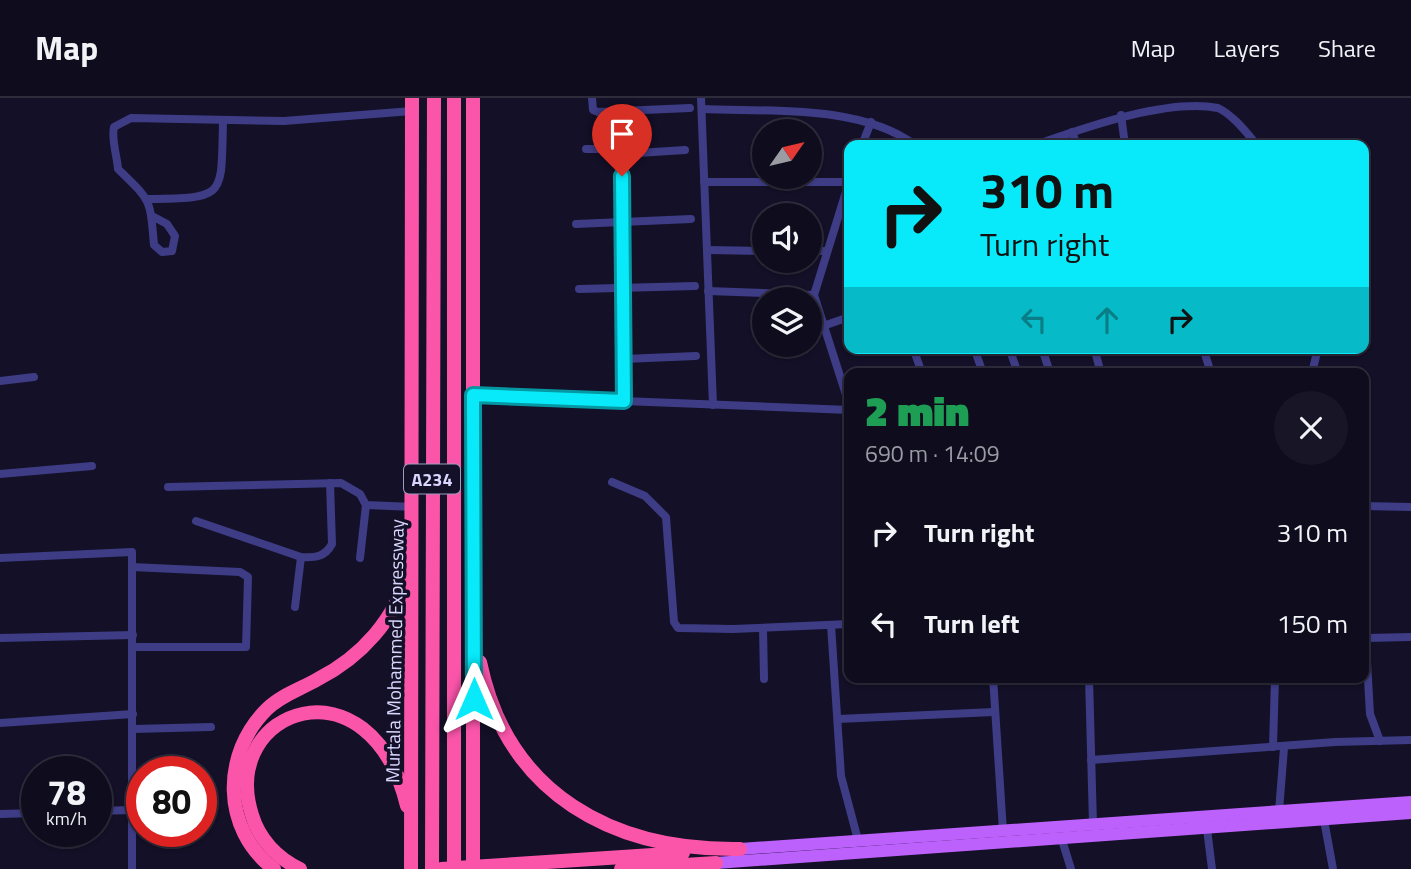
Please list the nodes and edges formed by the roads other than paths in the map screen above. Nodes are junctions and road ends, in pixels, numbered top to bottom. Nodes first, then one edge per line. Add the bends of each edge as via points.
1 (433, 98) edge
2 (454, 98) edge
3 (473, 98) edge
4 (592, 98) edge
5 (659, 98) edge
6 (701, 98) edge
7 (1220, 98) edge
8 (412, 105) edge
9 (690, 108) dead end
10 (1218, 108) junction
11 (702, 109) junction
12 (659, 110) junction
13 (621, 113) junction
14 (1121, 115) junction
15 (223, 121) junction
16 (871, 122) junction
17 (1072, 132) junction
18 (864, 140) edge
19 (907, 140) edge
20 (1049, 140) edge
21 (1075, 140) edge
22 (1124, 140) edge
23 (1252, 140) edge
24 (586, 149) dead end
25 (685, 150) dead end
26 (622, 151) junction
27 (454, 154) junction
28 (704, 182) junction
29 (844, 182) edge
30 (844, 199) edge
31 (148, 200) junction
32 (152, 216) dead end
33 (691, 219) dead end
34 (622, 222) junction
35 (576, 224) dead end
36 (472, 232) junction
37 (431, 233) junction
38 (707, 250) junction
39 (752, 251) edge
40 (825, 251) joint
41 (695, 286) dead end
42 (816, 287) edge
43 (623, 288) junction
44 (579, 289) dead end
45 (708, 291) junction
46 (752, 293) edge
47 (413, 298) junction
48 (844, 319) edge
49 (822, 323) edge
50 (823, 326) junction
51 (696, 356) dead end
52 (624, 359) junction
53 (34, 377) dead end
54 (0, 381) edge
55 (844, 389) edge
56 (473, 395) junction
57 (624, 401) junction
58 (713, 405) junction
59 (844, 410) edge
60 (92, 467) dead end
61 (0, 474) edge
62 (612, 482) dead end
63 (330, 483) junction
64 (167, 487) dead end
65 (366, 505) junction
66 (1369, 506) edge
67 (414, 507) junction
68 (1411, 507) edge
69 (196, 521) dead end
70 (414, 532) junction
71 (301, 557) junction
72 (0, 558) edge
73 (360, 558) dead end
74 (132, 566) junction
75 (295, 607) dead end
76 (474, 620) junction
77 (844, 624) edge
78 (831, 625) junction
79 (763, 628) junction
80 (133, 635) junction
81 (1411, 637) edge
82 (0, 638) edge
83 (1369, 638) edge
84 (133, 647) junction
85 (764, 679) dead end
86 (993, 683) edge
87 (1089, 683) edge
88 (1275, 683) edge
89 (1368, 683) edge
90 (994, 712) junction
91 (133, 714) junction
92 (838, 719) junction
93 (0, 723) edge
94 (211, 727) dead end
95 (133, 729) junction
96 (1411, 740) edge
97 (1380, 741) junction
98 (1273, 747) junction
99 (1284, 748) junction
100 (133, 756) edge
101 (1091, 760) junction
102 (1411, 802) edge
103 (1279, 811) junction
104 (21, 813) edge
105 (1411, 813) edge
106 (0, 814) edge
107 (1324, 820) junction
108 (1093, 824) junction
109 (1208, 829) junction
110 (1003, 831) junction
111 (411, 836) junction
112 (858, 840) junction
113 (1062, 840) junction
114 (132, 847) edge
115 (740, 849) junction
116 (473, 863) edge
117 (716, 863) junction
118 (454, 864) edge
119 (411, 866) edge
120 (435, 866) edge
121 (132, 869) edge
122 (274, 869) edge
123 (300, 869) edge
124 (621, 869) edge
125 (687, 869) edge
126 (1071, 869) edge
127 (1212, 869) edge
128 (1333, 869) edge

1 - 37 highway, Murtala Mohammed Expressway / A234
2 - 27 highway, A234
3 - 36 highway
4 - 13 street via 595,112
5 - 12 street
6 - 11 street
7 - 10 street
8 - 15 street via 284,121
8 - 47 highway, Murtala Mohammed Expressway
9 - 12 street
10 - 14 street via 1194,102 1162,103
10 - 23 street
11 - 16 street
11 - 28 street
12 - 13 street
13 - 26 street
14 - 17 street
14 - 22 street
15 - 31 street via 222,176 215,190 199,198
15 - 31 street via 131,118 114,127 118,169
16 - 18 street
16 - 19 street
17 - 20 street
17 - 21 street
24 - 26 street
25 - 26 street
26 - 34 street
27 - 36 highway
27 - 118 highway, A234
28 - 29 street
28 - 38 street
30 - 40 street
31 - 32 street
33 - 34 street
34 - 35 street
34 - 43 street
36 - 56 highway
37 - 47 highway
37 - 120 highway, Murtala Mohammed Expressway / A234
38 - 39 street
38 - 45 street
40 - 42 street
41 - 43 street
43 - 44 street
43 - 52 street
45 - 46 street
45 - 58 street
47 - 67 highway, Murtala Mohammed Expressway
48 - 50 street
49 - 50 street
50 - 55 street
51 - 52 street
52 - 57 street
53 - 54 street
56 - 57 street
56 - 76 highway
57 - 58 street
58 - 59 street
60 - 61 street
62 - 79 street via 645,496 666,517 678,628
63 - 64 street
63 - 65 street via 351,487
63 - 71 street via 332,544 324,555
65 - 67 street
65 - 73 street
66 - 68 street
67 - 70 highway, Murtala Mohammed Expressway
69 - 71 street
70 - 111 highway, Murtala Mohammed Expressway
70 - 122 highway via 406,579 381,627 343,665 270,706 243,744 232,787 238,819 254,849
71 - 75 street
72 - 74 street via 132,552
74 - 80 street
74 - 84 street via 240,572 248,577 246,647
76 - 115 highway via 484,680 501,724 524,760 557,794 588,817 632,836 680,847
76 - 116 highway
77 - 78 street
78 - 79 street
78 - 92 street
79 - 85 street
80 - 82 street
80 - 84 street
81 - 83 street
84 - 91 street
86 - 90 street
87 - 101 street
88 - 98 street
89 - 97 street via 1370,714
90 - 92 street
90 - 110 street
91 - 93 street
91 - 95 street
92 - 112 street via 841,776
94 - 95 street
95 - 100 street
96 - 97 street
97 - 99 street
98 - 99 street
98 - 101 street
99 - 103 street
101 - 108 street
102 - 103 main road
103 - 108 main road
104 - 106 street
105 - 107 main road
107 - 109 main road
107 - 128 street
108 - 110 main road
109 - 113 main road
109 - 127 street
110 - 112 main road
111 - 119 highway, Murtala Mohammed Expressway
111 - 123 highway via 400,783 372,735 342,715 295,716 272,730 257,748 248,772 247,796 265,842
112 - 115 main road
113 - 117 main road
113 - 126 street
114 - 121 street
115 - 120 highway
117 - 124 highway
117 - 125 highway

